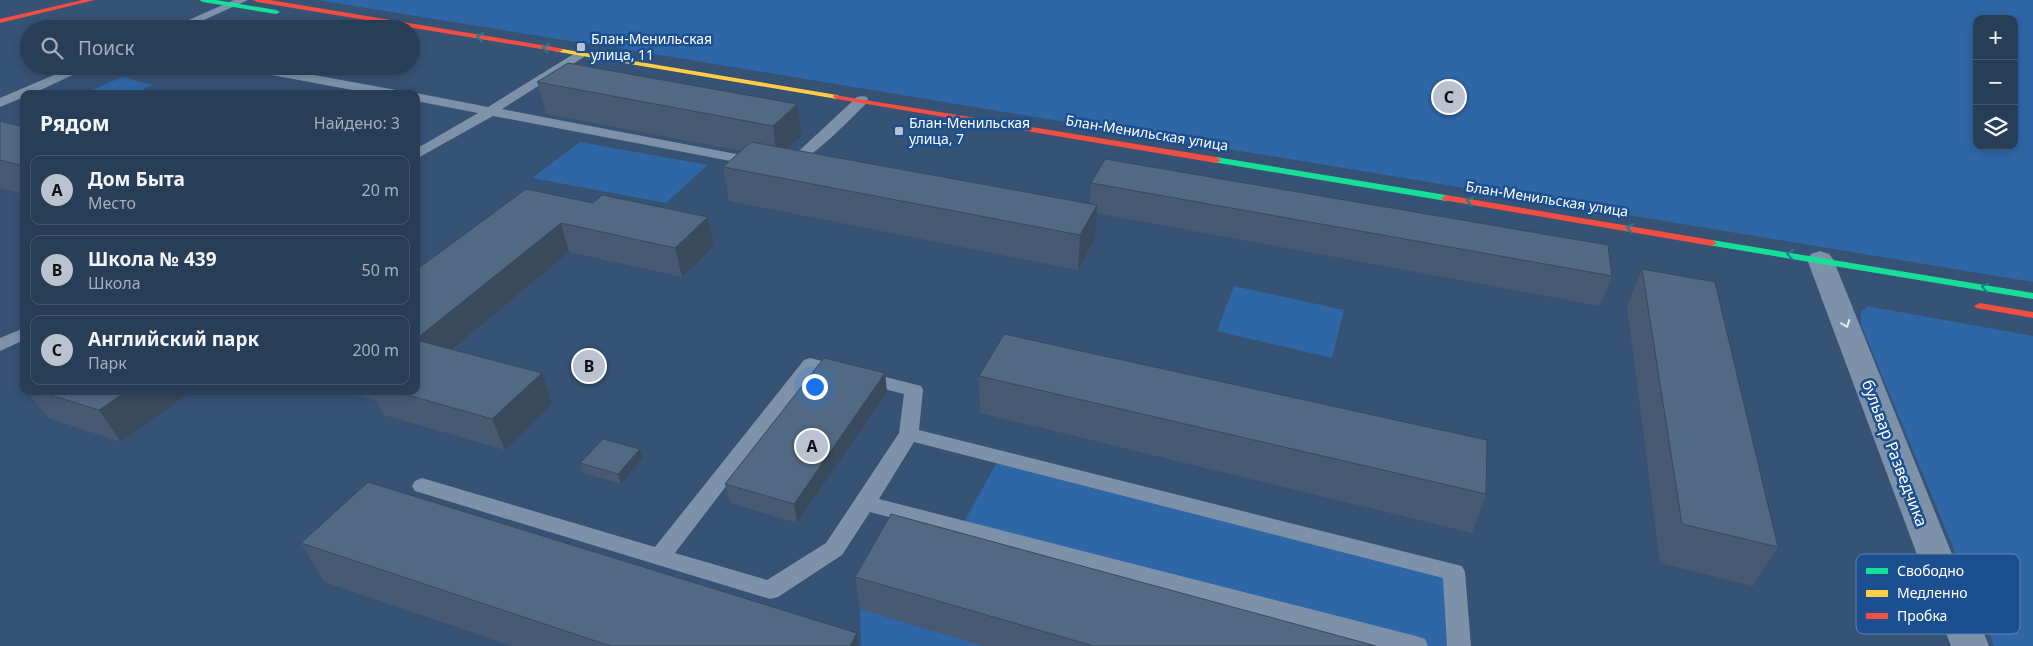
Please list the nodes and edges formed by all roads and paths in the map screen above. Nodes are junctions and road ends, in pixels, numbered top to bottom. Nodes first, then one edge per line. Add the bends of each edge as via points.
1 (58, 0) edge
2 (91, 0) edge
3 (203, 0) edge
4 (243, 0) edge
5 (257, 0) edge
6 (231, 5) junction
7 (0, 14) edge
8 (195, 20) edge
9 (318, 20) edge
10 (377, 20) edge
11 (0, 21) edge
12 (420, 27) edge
13 (420, 38) edge
14 (580, 54) junction
15 (566, 62) junction
16 (65, 75) edge
17 (293, 75) edge
18 (30, 90) edge
19 (374, 90) edge
20 (20, 94) edge
21 (420, 98) edge
22 (862, 100) junction
23 (0, 103) edge
24 (491, 111) junction
25 (850, 111) junction
26 (946, 127) dead end
27 (420, 149) edge
28 (1824, 273) junction
29 (2033, 296) edge
30 (1965, 303) dead end
31 (2033, 315) edge
32 (20, 335) edge
33 (0, 345) edge
34 (909, 434) junction
35 (422, 486) dead end
36 (865, 503) junction
37 (1934, 554) edge
38 (660, 556) junction
39 (1965, 634) edge
40 (1416, 646) edge
41 (1459, 646) edge
42 (1970, 646) edge

1 - 7 street
2 - 11 street
3 - 6 street
4 - 6 lane
10 -> 5 street, Блан-Менильская улица
6 - 8 lane
6 - 9 street
14 -> 12 street, Блан-Менильская улица
13 - 15 street
14 - 15 lane
14 - 22 street, Блан-Менильская улица
15 - 24 lane
15 - 25 street
16 - 18 lane
17 - 19 lane
20 - 23 lane
21 - 24 lane
22 - 25 lane
28 -> 22 street, Блан-Менильская улица
24 - 25 lane via 780,166 806,152
24 - 27 lane
25 - 26 street
29 -> 28 street, Блан-Менильская улица
28 -> 37 street, бульвар Разведчика
30 - 31 street
32 - 33 lane
34 - 36 lane
34 - 38 lane via 914,390 810,364
34 - 41 lane via 1454,572
35 - 38 lane
36 - 38 lane via 834,549 770,590
36 - 40 lane
39 -> 42 street, бульвар Разведчика

